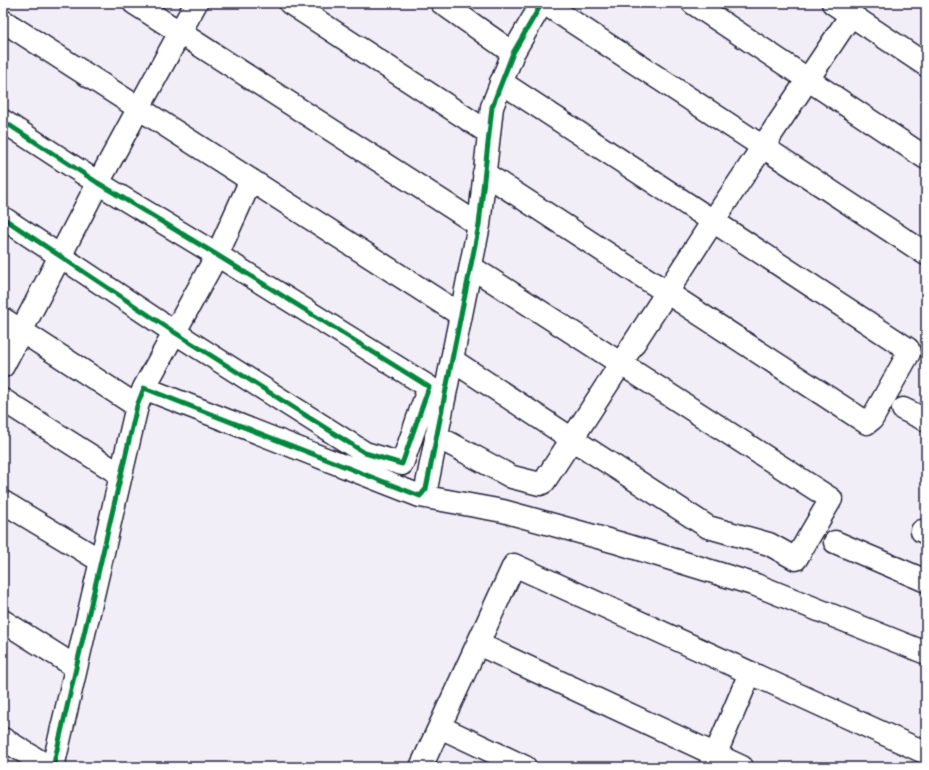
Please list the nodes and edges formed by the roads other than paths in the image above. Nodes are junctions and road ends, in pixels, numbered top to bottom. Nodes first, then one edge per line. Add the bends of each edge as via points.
1 (134, 3) edge
2 (196, 3) edge
3 (290, 3) edge
4 (442, 3) edge
5 (543, 3) edge
6 (693, 3) edge
7 (842, 9) edge
8 (3, 21) edge
9 (180, 33) junction
10 (513, 53) junction
11 (926, 65) edge
12 (808, 79) junction
13 (501, 82) junction
14 (138, 108) junction
15 (3, 121) edge
16 (489, 133) junction
17 (763, 147) junction
18 (926, 158) edge
19 (484, 173) junction
20 (251, 180) junction
21 (98, 183) junction
22 (3, 218) edge
23 (713, 221) junction
24 (479, 225) junction
25 (926, 254) edge
26 (217, 255) junction
27 (60, 256) junction
28 (470, 267) junction
29 (667, 292) junction
30 (461, 315) junction
31 (3, 319) edge
32 (21, 330) junction
33 (174, 332) junction
34 (452, 360) junction
35 (622, 363) junction
36 (3, 366) edge
37 (141, 397) junction
38 (3, 400) edge
39 (903, 409) dead end
40 (926, 420) edge
41 (436, 436) junction
42 (572, 439) junction
43 (121, 475) junction
44 (420, 496) junction
45 (3, 502) edge
46 (836, 542) dead end
47 (101, 561) junction
48 (926, 581) edge
49 (3, 621) edge
50 (478, 644) junction
51 (926, 653) edge
52 (76, 667) junction
53 (750, 673) junction
54 (440, 727) junction
55 (3, 739) edge
56 (926, 753) edge
57 (713, 761) edge
58 (48, 767) edge
59 (53, 767) edge
60 (421, 767) edge
61 (525, 767) edge
62 (742, 767) edge

1 - 9 street
2 - 9 street
3 - 16 street
4 - 10 street
5 - 10 street
5 - 17 street
6 - 12 street
7 - 11 street
7 - 12 street
8 - 14 street
9 - 14 street
9 - 24 street
10 - 13 street
12 - 17 street
12 - 18 street
13 - 16 street via 492,107
13 - 23 street
14 - 20 street
14 - 21 street
15 - 21 street
16 - 19 street
17 - 23 street
17 - 25 street
19 - 24 street
19 - 29 street
20 - 26 street
20 - 30 street
21 - 26 street
21 - 27 street
22 - 27 street
23 - 29 street
23 - 29 street via 908,349 909,353 872,420 867,423
24 - 28 street
26 - 33 street
26 - 33 street via 429,387 402,464 365,453
27 - 32 street
27 - 33 street
28 - 30 street
28 - 35 street
29 - 35 street
30 - 34 street
31 - 32 street
32 - 36 street
32 - 37 street
33 - 37 street
34 - 41 street
34 - 42 street
35 - 42 street
35 - 42 street via 831,499 796,559 769,544 708,527
37 - 43 street
37 - 44 street
38 - 43 street
39 - 40 street
41 - 42 street via 512,477 540,484 544,482
41 - 44 street via 426,489
43 - 47 street
44 - 51 street via 503,511 756,585
45 - 47 street
46 - 48 street
47 - 52 street
49 - 52 street
50 - 53 street via 514,566
50 - 54 street
50 - 57 street
52 - 59 street
53 - 56 street
53 - 57 street
54 - 60 street
54 - 61 street
55 - 58 street
57 - 62 street

